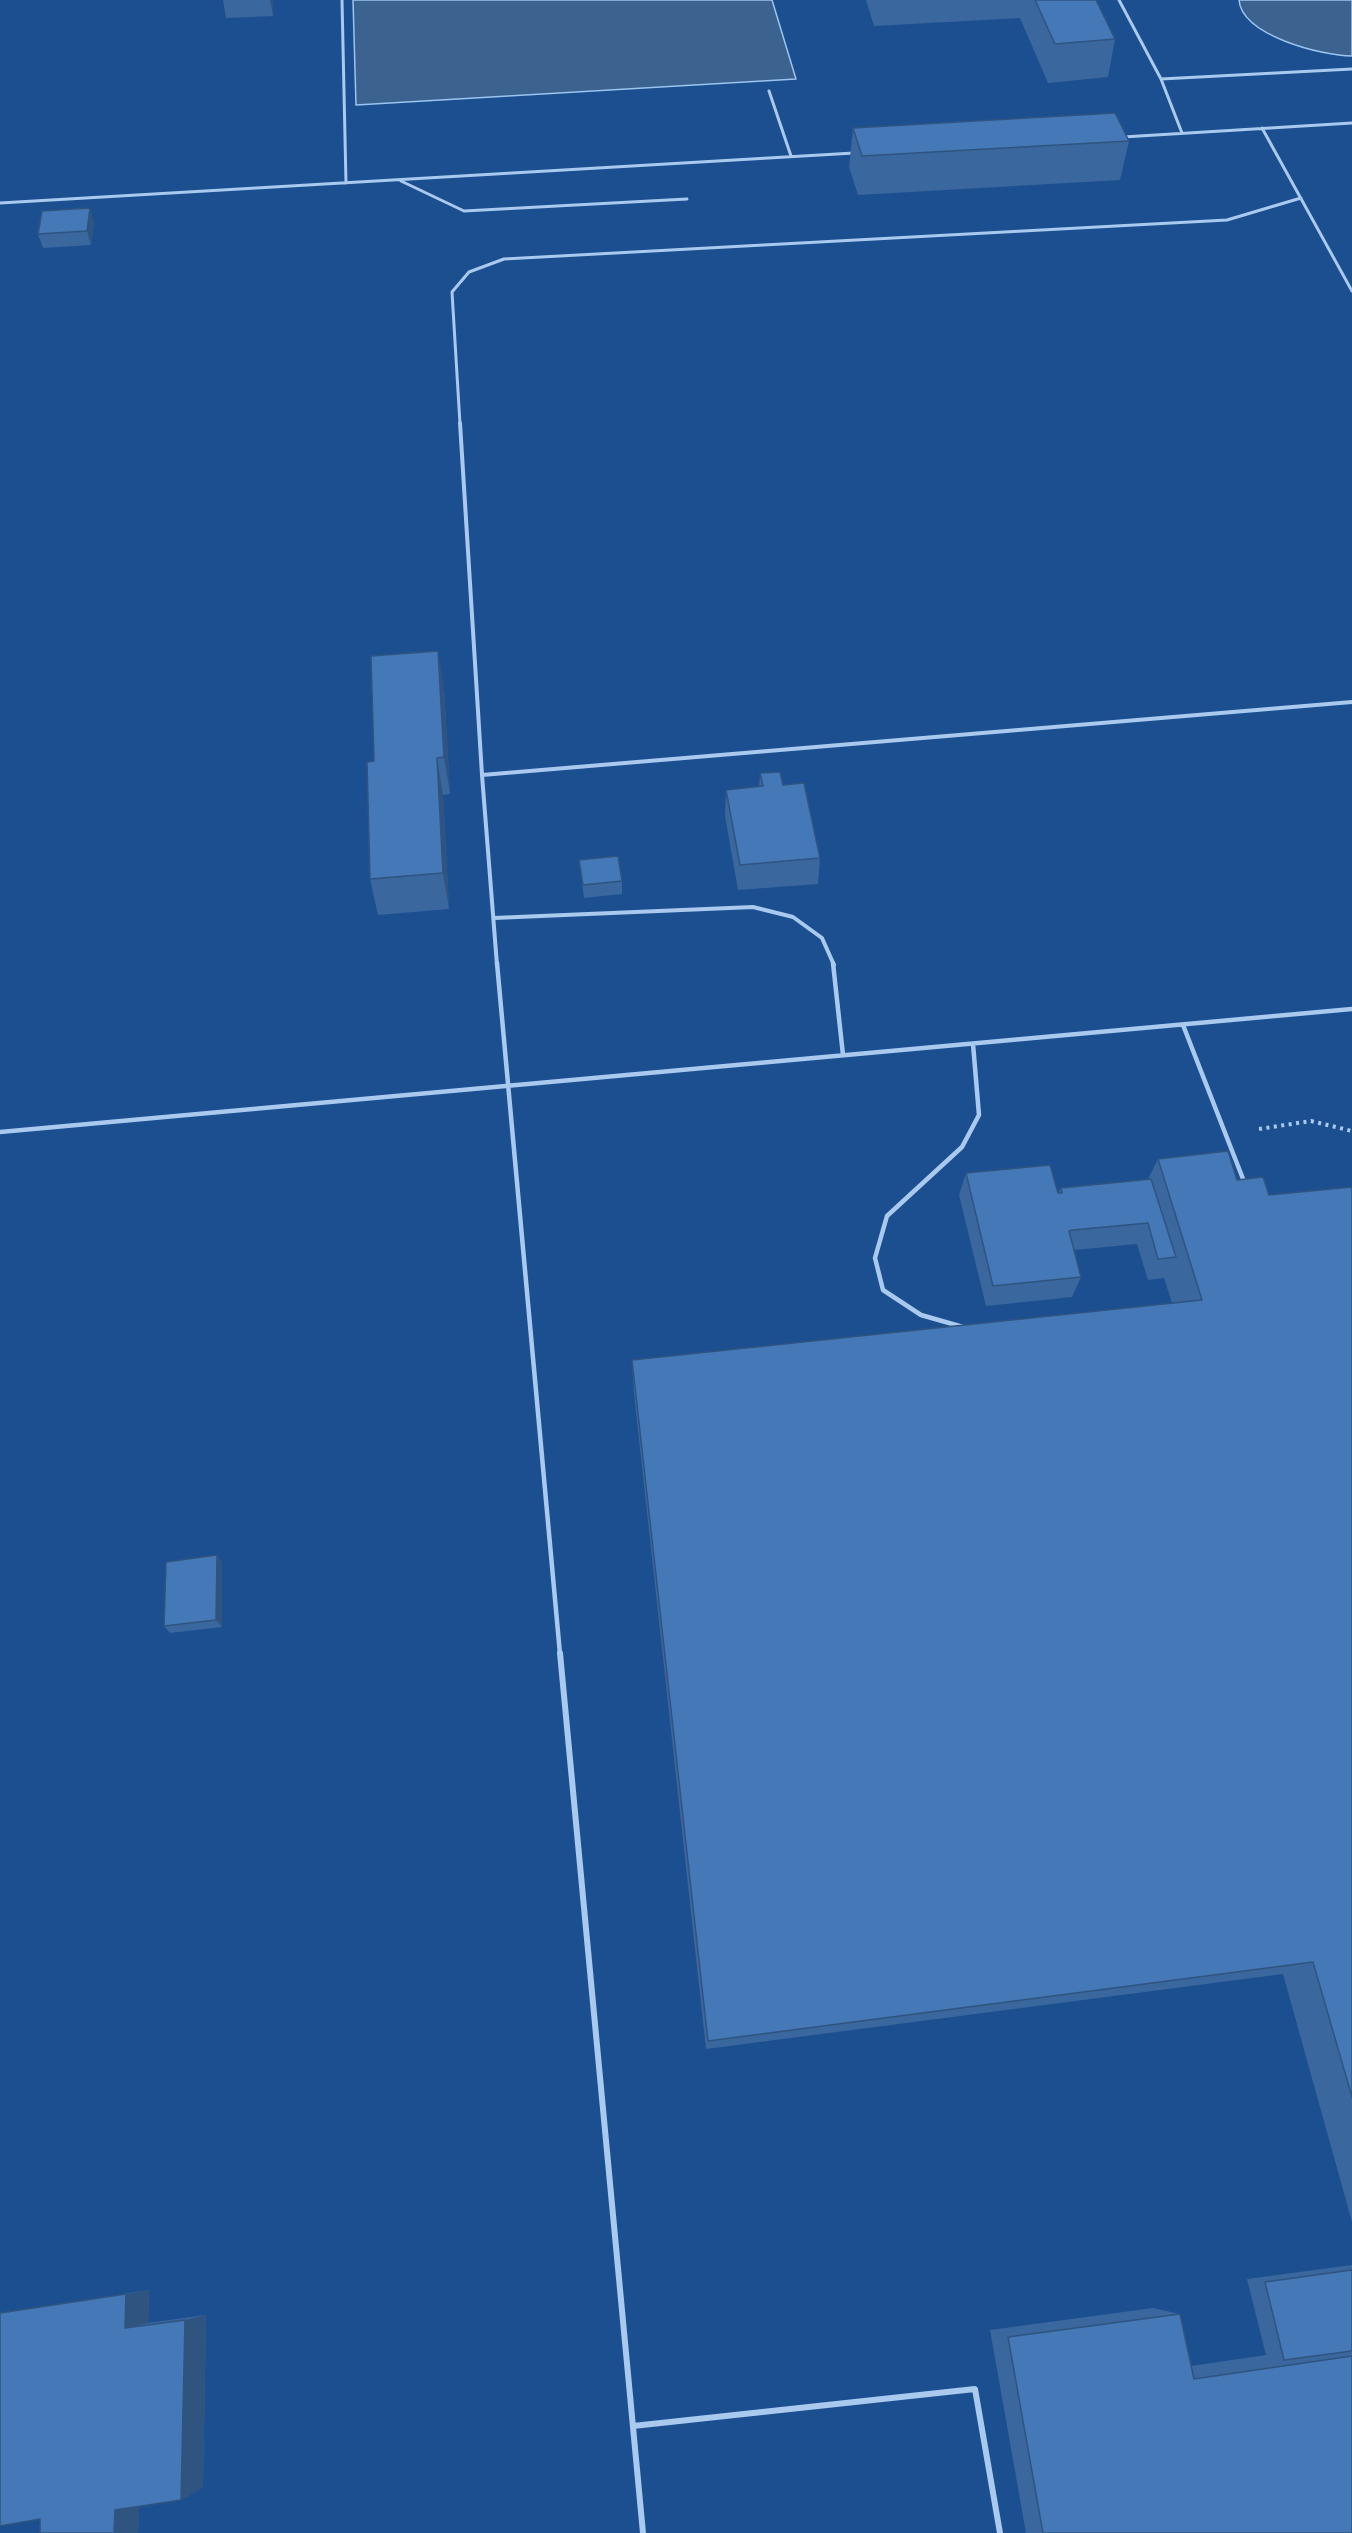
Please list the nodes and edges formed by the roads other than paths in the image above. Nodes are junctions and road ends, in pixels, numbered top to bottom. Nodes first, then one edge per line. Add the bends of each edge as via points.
1 (342, 0) edge
2 (1119, 0) edge
3 (1352, 69) edge
4 (1161, 79) junction
5 (769, 91) dead end
6 (1352, 123) edge
7 (1262, 128) junction
8 (1182, 133) junction
9 (1123, 137) edge
10 (862, 152) edge
11 (790, 156) junction
12 (399, 180) junction
13 (346, 183) junction
14 (1301, 198) junction
15 (687, 199) dead end
16 (0, 203) edge
17 (1352, 291) edge
18 (1352, 702) edge
19 (482, 775) junction
20 (494, 918) junction
21 (1352, 1009) edge
22 (1183, 1025) junction
23 (973, 1044) junction
24 (843, 1055) junction
25 (506, 1086) junction
26 (0, 1132) edge
27 (1249, 1195) edge
28 (964, 1328) edge
29 (633, 2426) junction
30 (643, 2533) edge
31 (999, 2533) edge

1 - 13 lane
2 - 4 lane
3 - 4 lane
4 - 8 lane
5 - 11 lane
6 - 7 lane
7 - 8 lane
7 - 14 lane
8 - 9 lane
10 - 11 lane
11 - 12 lane
12 - 13 lane
12 - 15 lane via 464,211
13 - 16 lane
14 - 17 lane
14 - 19 lane via 1227,220 504,259 469,272 452,291
18 - 19 lane
19 - 20 lane
20 - 24 lane via 753,907 793,917 822,938 834,965
20 - 25 lane
21 - 22 lane
22 - 23 lane
22 - 27 lane
23 - 24 lane
23 - 28 lane via 979,1115 962,1147 887,1216 875,1258 883,1290 921,1315
24 - 25 lane
25 - 26 lane
25 - 29 lane
29 - 30 lane
29 - 31 lane via 975,2389

